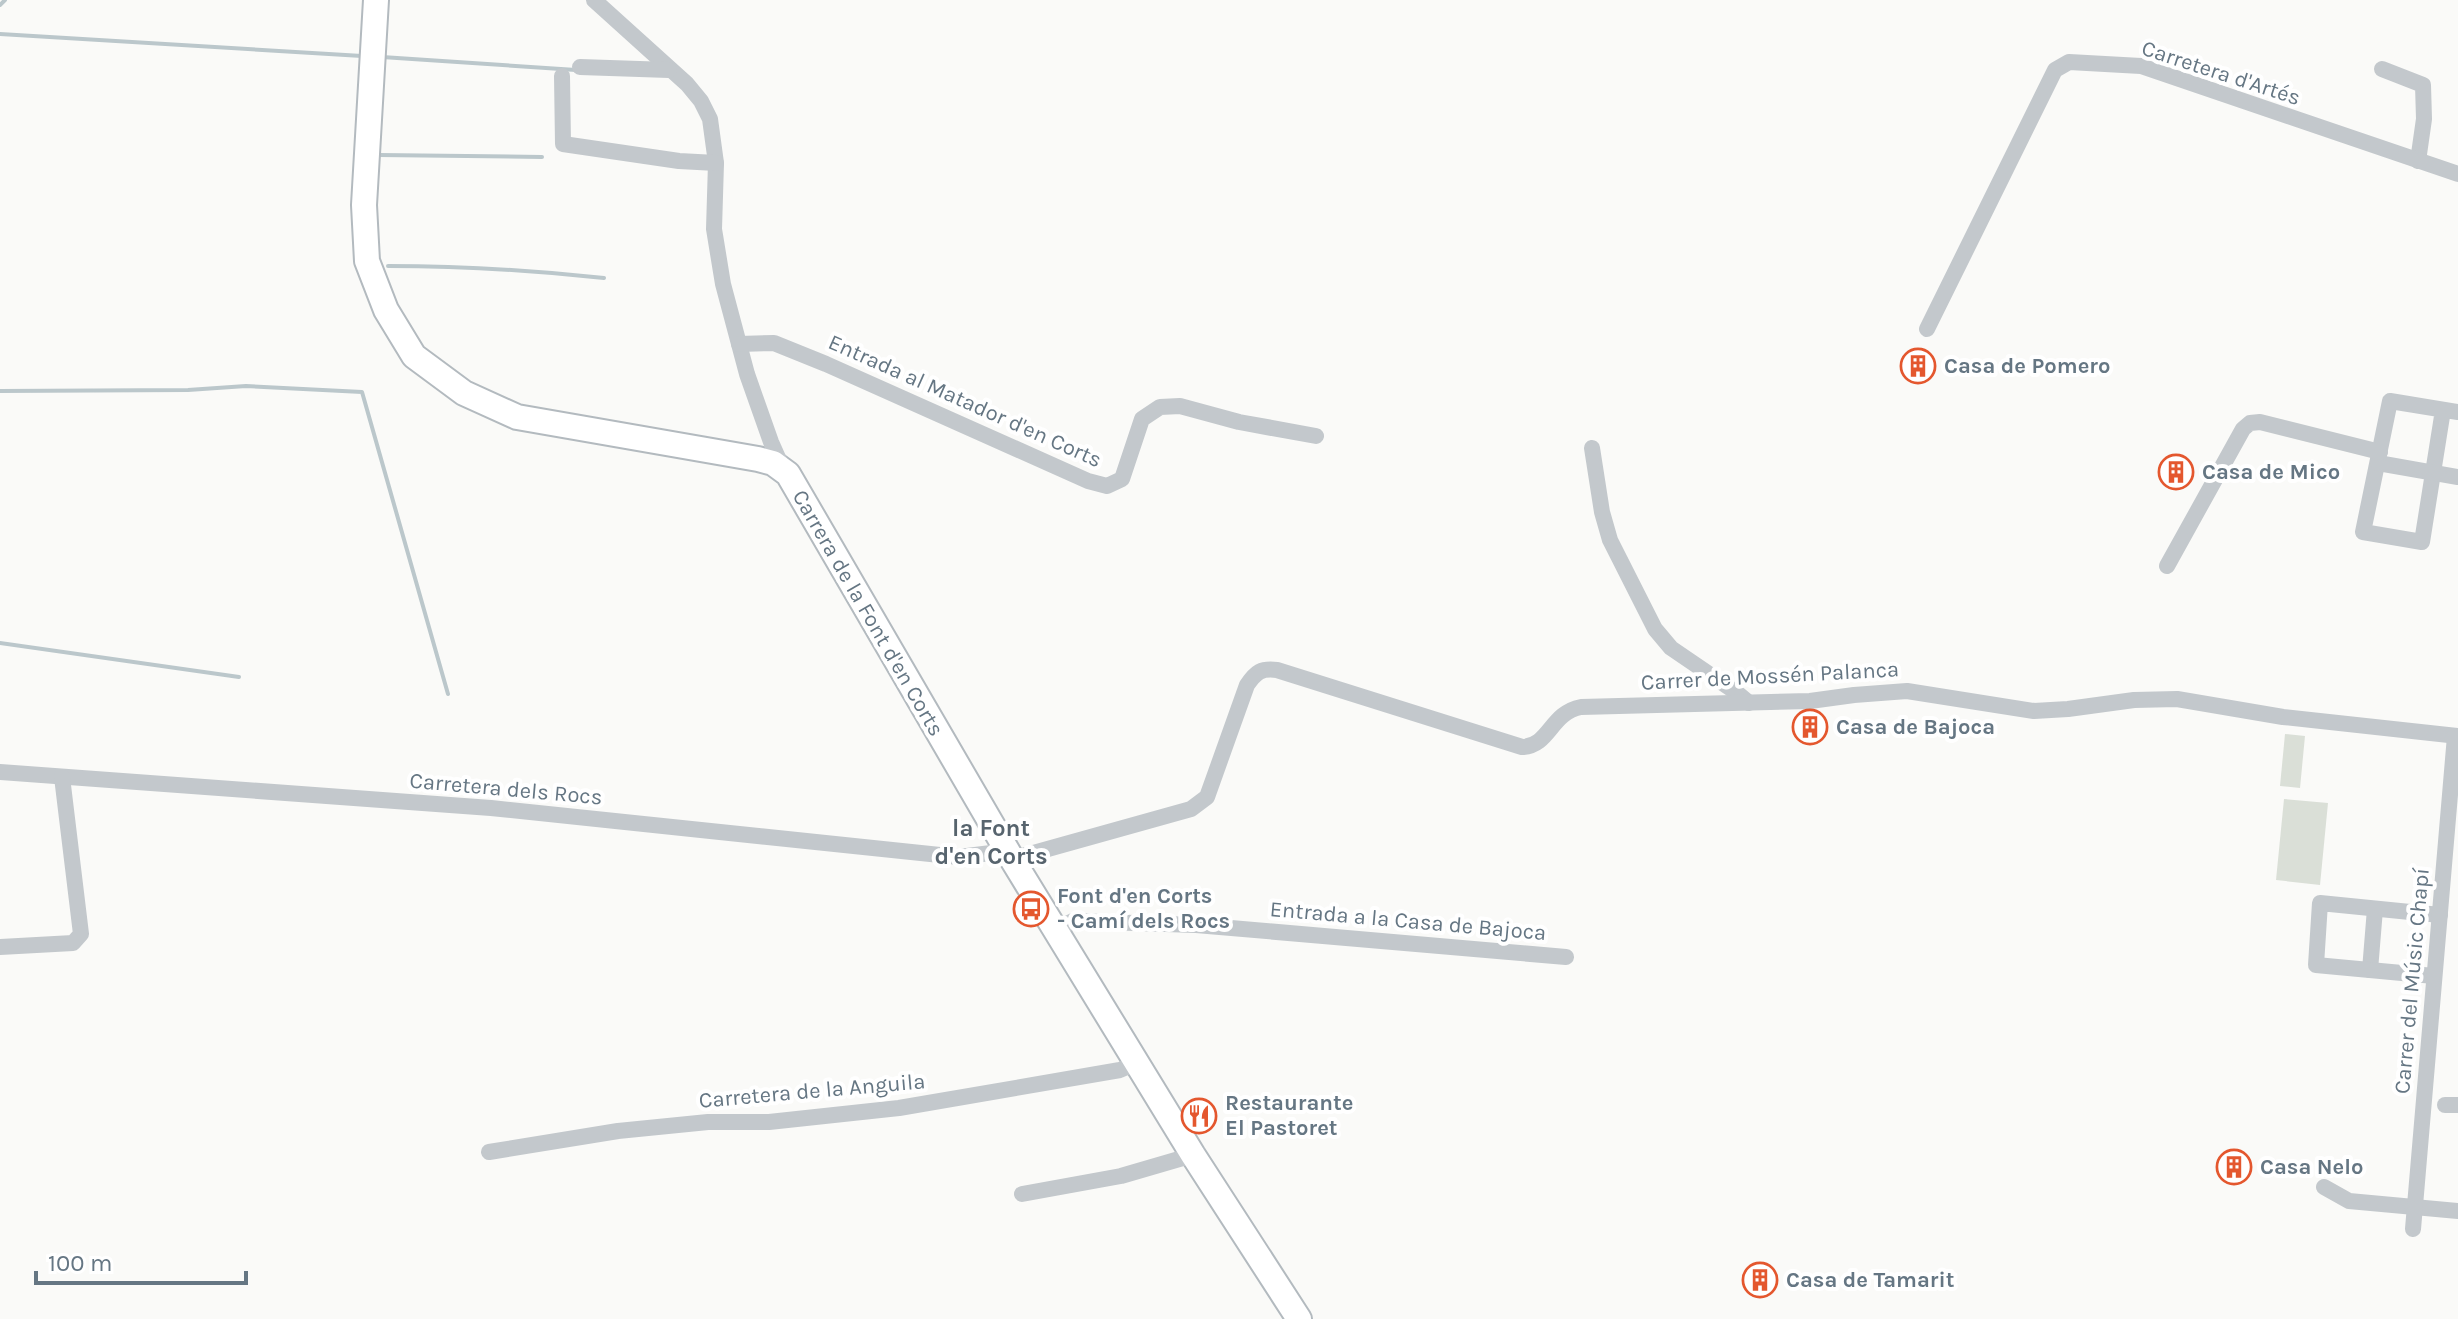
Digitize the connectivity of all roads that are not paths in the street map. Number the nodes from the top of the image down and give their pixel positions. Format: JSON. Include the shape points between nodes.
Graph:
{"nodes":[{"id":1,"x":376,"y":0,"type":"edge"},
{"id":2,"x":594,"y":0,"type":"edge"},
{"id":3,"x":580,"y":67,"type":"dead end"},
{"id":4,"x":2382,"y":69,"type":"dead end"},
{"id":5,"x":669,"y":70,"type":"junction"},
{"id":6,"x":562,"y":76,"type":"dead end"},
{"id":7,"x":2418,"y":161,"type":"junction"},
{"id":8,"x":716,"y":163,"type":"junction"},
{"id":9,"x":2458,"y":174,"type":"edge"},
{"id":10,"x":1927,"y":329,"type":"dead end"},
{"id":11,"x":739,"y":344,"type":"junction"},
{"id":12,"x":2450,"y":411,"type":"edge"},
{"id":13,"x":1316,"y":436,"type":"dead end"},
{"id":14,"x":1592,"y":448,"type":"dead end"},
{"id":15,"x":2379,"y":458,"type":"junction"},
{"id":16,"x":783,"y":469,"type":"junction"},
{"id":17,"x":2433,"y":473,"type":"junction"},
{"id":18,"x":2458,"y":477,"type":"edge"},
{"id":19,"x":2167,"y":566,"type":"dead end"},
{"id":20,"x":1749,"y":703,"type":"junction"},
{"id":21,"x":2457,"y":736,"type":"edge"},
{"id":22,"x":0,"y":772,"type":"edge"},
{"id":23,"x":62,"y":777,"type":"junction"},
{"id":24,"x":1009,"y":855,"type":"junction"},
{"id":25,"x":2375,"y":909,"type":"junction"},
{"id":26,"x":2440,"y":915,"type":"junction"},
{"id":27,"x":1055,"y":930,"type":"junction"},
{"id":28,"x":0,"y":947,"type":"edge"},
{"id":29,"x":1566,"y":957,"type":"dead end"},
{"id":30,"x":2370,"y":970,"type":"junction"},
{"id":31,"x":2434,"y":976,"type":"junction"},
{"id":32,"x":1136,"y":1063,"type":"junction"},
{"id":33,"x":489,"y":1152,"type":"dead end"},
{"id":34,"x":1193,"y":1155,"type":"junction"},
{"id":35,"x":2324,"y":1187,"type":"dead end"},
{"id":36,"x":1022,"y":1194,"type":"dead end"},
{"id":37,"x":2415,"y":1207,"type":"junction"},
{"id":38,"x":2458,"y":1211,"type":"edge"},
{"id":39,"x":2413,"y":1229,"type":"dead end"},
{"id":40,"x":1299,"y":1319,"type":"edge"}],
"edges":[{"from":1,"to":16,"type":"street","name":"Carrera de la Font d'en Corts","via":[[364,205],[367,261],[386,310],[414,356],[464,393],[517,417],[758,459]]},
{"from":2,"to":5,"type":"street"},
{"from":3,"to":5,"type":"street"},
{"from":4,"to":7,"type":"street","via":[[2423,85]]},
{"from":5,"to":8,"type":"street","via":[[706,110]]},
{"from":6,"to":8,"type":"street","via":[[563,144]]},
{"from":7,"to":9,"type":"street","name":"Carretera d'Artés"},
{"from":7,"to":10,"type":"street","name":"Carretera d'Artés","via":[[2141,66],[2069,62],[2055,70]]},
{"from":8,"to":11,"type":"street","via":[[714,229]]},
{"from":11,"to":13,"type":"street","name":"Entrada al Matador d'en Corts","via":[[787,348],[1107,486],[1122,479],[1142,419],[1160,407],[1180,406]]},
{"from":11,"to":16,"type":"street"},
{"from":12,"to":15,"type":"street","via":[[2390,401]]},
{"from":12,"to":17,"type":"street"},
{"from":14,"to":20,"type":"street","via":[[1610,540],[1655,629],[1671,648]]},
{"from":15,"to":17,"type":"street"},
{"from":15,"to":17,"type":"street","via":[[2363,532],[2422,542]]},
{"from":15,"to":19,"type":"street","via":[[2250,423]]},
{"from":16,"to":24,"type":"street","name":"Carrera de la Font d'en Corts"},
{"from":17,"to":18,"type":"street"},
{"from":20,"to":21,"type":"street","name":"Carrer de Mossén Palanca","via":[[1907,691],[2034,711],[2177,699]]},
{"from":20,"to":24,"type":"street","name":"Carrer de Mossén Palanca","via":[[1573,708],[1538,743],[1522,747],[1264,668],[1247,685],[1207,797],[1191,809]]},
{"from":21,"to":26,"type":"street","name":"Carrer del Músic Chapí"},
{"from":22,"to":23,"type":"street","name":"Carretera dels Rocs"},
{"from":23,"to":24,"type":"street","name":"Carretera dels Rocs","via":[[491,808],[959,857]]},
{"from":23,"to":28,"type":"street","via":[[81,934],[73,943]]},
{"from":24,"to":27,"type":"street","name":"Carrera de la Font d'en Corts"},
{"from":25,"to":26,"type":"street"},
{"from":25,"to":30,"type":"street"},
{"from":25,"to":30,"type":"street","via":[[2320,903],[2316,965]]},
{"from":26,"to":31,"type":"street","name":"Carrer del Músic Chapí"},
{"from":27,"to":29,"type":"street","name":"Entrada a la Casa de Bajoca","via":[[1073,921],[1196,925]]},
{"from":27,"to":32,"type":"street","name":"Carrera de la Font d'en Corts"},
{"from":30,"to":31,"type":"street"},
{"from":31,"to":37,"type":"street","name":"Carrer del Músic Chapí"},
{"from":32,"to":33,"type":"street","name":"Carretera de la Anguila","via":[[899,1108],[618,1131]]},
{"from":32,"to":34,"type":"street","name":"Carrera de la Font d'en Corts"},
{"from":34,"to":36,"type":"street","via":[[1121,1176]]},
{"from":34,"to":40,"type":"street","name":"Carrera de la Font d'en Corts"},
{"from":35,"to":37,"type":"street","via":[[2349,1201]]},
{"from":37,"to":38,"type":"street"},
{"from":37,"to":39,"type":"street","name":"Carrer del Músic Chapí"}]}
